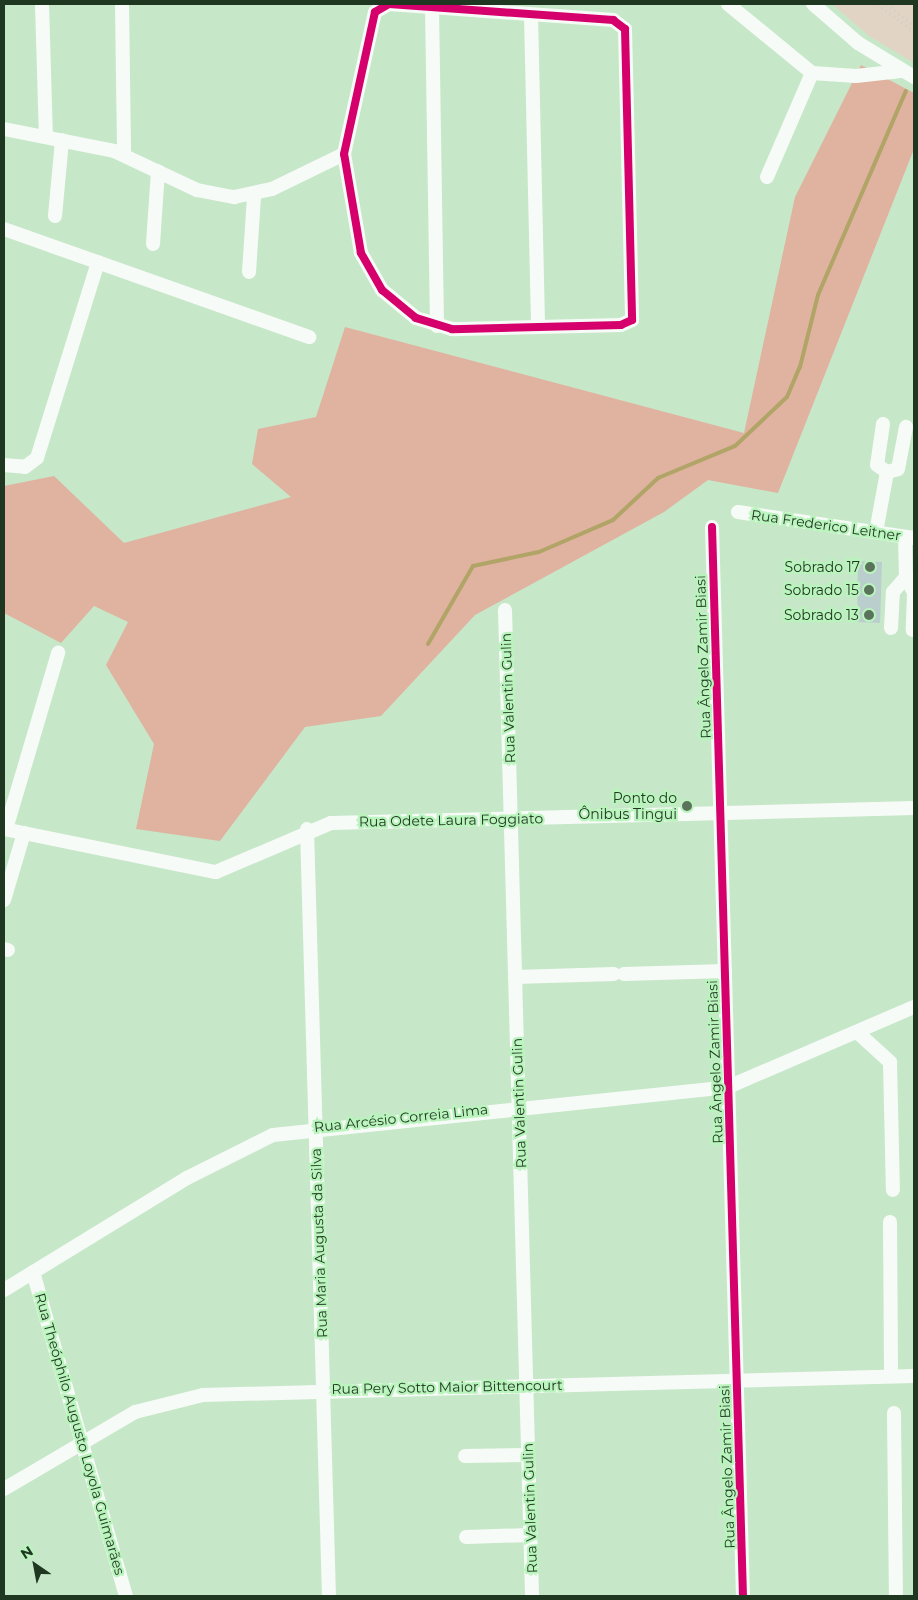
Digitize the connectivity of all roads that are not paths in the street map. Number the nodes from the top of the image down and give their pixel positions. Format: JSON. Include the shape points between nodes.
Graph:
{"nodes":[{"id":1,"x":42,"y":4,"type":"edge"},
{"id":2,"x":122,"y":4,"type":"edge"},
{"id":3,"x":728,"y":4,"type":"edge"},
{"id":4,"x":813,"y":4,"type":"edge"},
{"id":5,"x":432,"y":7,"type":"junction"},
{"id":6,"x":531,"y":14,"type":"junction"},
{"id":7,"x":901,"y":71,"type":"junction"},
{"id":8,"x":812,"y":73,"type":"junction"},
{"id":9,"x":914,"y":77,"type":"edge"},
{"id":10,"x":4,"y":129,"type":"edge"},
{"id":11,"x":46,"y":137,"type":"junction"},
{"id":12,"x":62,"y":140,"type":"junction"},
{"id":13,"x":344,"y":154,"type":"junction"},
{"id":14,"x":124,"y":155,"type":"junction"},
{"id":15,"x":158,"y":172,"type":"junction"},
{"id":16,"x":767,"y":177,"type":"dead end"},
{"id":17,"x":254,"y":196,"type":"junction"},
{"id":18,"x":55,"y":216,"type":"dead end"},
{"id":19,"x":4,"y":229,"type":"edge"},
{"id":20,"x":153,"y":244,"type":"dead end"},
{"id":21,"x":98,"y":262,"type":"junction"},
{"id":22,"x":249,"y":272,"type":"dead end"},
{"id":23,"x":437,"y":326,"type":"junction"},
{"id":24,"x":538,"y":327,"type":"junction"},
{"id":25,"x":309,"y":336,"type":"dead end"},
{"id":26,"x":883,"y":424,"type":"dead end"},
{"id":27,"x":906,"y":427,"type":"dead end"},
{"id":28,"x":4,"y":465,"type":"edge"},
{"id":29,"x":887,"y":472,"type":"junction"},
{"id":30,"x":738,"y":512,"type":"dead end"},
{"id":31,"x":712,"y":527,"type":"dead end"},
{"id":32,"x":876,"y":532,"type":"junction"},
{"id":33,"x":910,"y":537,"type":"edge"},
{"id":34,"x":906,"y":576,"type":"junction"},
{"id":35,"x":505,"y":610,"type":"dead end"},
{"id":36,"x":891,"y":628,"type":"dead end"},
{"id":37,"x":913,"y":630,"type":"dead end"},
{"id":38,"x":58,"y":653,"type":"dead end"},
{"id":39,"x":914,"y":808,"type":"edge"},
{"id":40,"x":720,"y":813,"type":"junction"},
{"id":41,"x":511,"y":818,"type":"junction"},
{"id":42,"x":5,"y":829,"type":"edge"},
{"id":43,"x":307,"y":829,"type":"junction"},
{"id":44,"x":24,"y":833,"type":"junction"},
{"id":45,"x":4,"y":900,"type":"edge"},
{"id":46,"x":725,"y":971,"type":"junction"},
{"id":47,"x":515,"y":977,"type":"junction"},
{"id":48,"x":914,"y":1007,"type":"edge"},
{"id":49,"x":857,"y":1032,"type":"junction"},
{"id":50,"x":728,"y":1087,"type":"junction"},
{"id":51,"x":519,"y":1106,"type":"junction"},
{"id":52,"x":316,"y":1127,"type":"junction"},
{"id":53,"x":893,"y":1190,"type":"dead end"},
{"id":54,"x":890,"y":1222,"type":"dead end"},
{"id":55,"x":33,"y":1272,"type":"junction"},
{"id":56,"x":4,"y":1290,"type":"edge"},
{"id":57,"x":891,"y":1376,"type":"junction"},
{"id":58,"x":914,"y":1376,"type":"edge"},
{"id":59,"x":736,"y":1380,"type":"junction"},
{"id":60,"x":526,"y":1385,"type":"junction"},
{"id":61,"x":323,"y":1390,"type":"junction"},
{"id":62,"x":894,"y":1413,"type":"dead end"},
{"id":63,"x":81,"y":1441,"type":"junction"},
{"id":64,"x":465,"y":1456,"type":"dead end"},
{"id":65,"x":528,"y":1456,"type":"junction"},
{"id":66,"x":4,"y":1489,"type":"edge"},
{"id":67,"x":530,"y":1535,"type":"junction"},
{"id":68,"x":466,"y":1537,"type":"dead end"},
{"id":69,"x":126,"y":1596,"type":"edge"},
{"id":70,"x":329,"y":1596,"type":"edge"},
{"id":71,"x":532,"y":1596,"type":"edge"},
{"id":72,"x":743,"y":1596,"type":"edge"},
{"id":73,"x":896,"y":1596,"type":"edge"}],
"edges":[{"from":1,"to":11,"type":"street"},
{"from":2,"to":14,"type":"street"},
{"from":3,"to":8,"type":"street"},
{"from":4,"to":7,"type":"street","via":[[858,43]]},
{"from":5,"to":6,"type":"street"},
{"from":5,"to":13,"type":"street","via":[[389,4],[375,12]]},
{"from":5,"to":23,"type":"street"},
{"from":6,"to":24,"type":"street"},
{"from":6,"to":24,"type":"street","via":[[613,20],[628,35],[636,314],[621,325]]},
{"from":7,"to":8,"type":"street","via":[[856,76]]},
{"from":7,"to":9,"type":"street"},
{"from":8,"to":16,"type":"street"},
{"from":10,"to":11,"type":"street"},
{"from":11,"to":12,"type":"street"},
{"from":12,"to":14,"type":"street"},
{"from":12,"to":18,"type":"street"},
{"from":13,"to":17,"type":"street"},
{"from":13,"to":23,"type":"street","via":[[354,190],[357,236],[370,272],[399,307]]},
{"from":14,"to":15,"type":"street"},
{"from":15,"to":17,"type":"street","via":[[214,196]]},
{"from":15,"to":20,"type":"street"},
{"from":17,"to":22,"type":"street"},
{"from":19,"to":21,"type":"street"},
{"from":21,"to":25,"type":"street"},
{"from":21,"to":28,"type":"street","via":[[36,458],[25,467]]},
{"from":23,"to":24,"type":"street"},
{"from":26,"to":29,"type":"street","via":[[877,466]]},
{"from":27,"to":29,"type":"street","via":[[898,468]]},
{"from":29,"to":32,"type":"street"},
{"from":30,"to":32,"type":"street","name":"Rua Frederico Leitner"},
{"from":31,"to":40,"type":"street","name":"Rua Ângelo Zamir Biasi"},
{"from":32,"to":33,"type":"street","name":"Rua Frederico Leitner"},
{"from":33,"to":34,"type":"street"},
{"from":34,"to":36,"type":"street","via":[[893,592]]},
{"from":34,"to":37,"type":"street","via":[[914,592]]},
{"from":35,"to":41,"type":"street","name":"Rua Valentin Gulin"},
{"from":38,"to":42,"type":"street"},
{"from":39,"to":40,"type":"street","name":"Rua Odete Laura Foggiato"},
{"from":40,"to":41,"type":"street","name":"Rua Odete Laura Foggiato"},
{"from":40,"to":46,"type":"street","name":"Rua Ângelo Zamir Biasi"},
{"from":41,"to":43,"type":"street","name":"Rua Odete Laura Foggiato","via":[[331,823]]},
{"from":41,"to":47,"type":"street","name":"Rua Valentin Gulin"},
{"from":42,"to":44,"type":"street","name":"Rua Odete Laura Foggiato"},
{"from":43,"to":44,"type":"street","name":"Rua Odete Laura Foggiato","via":[[256,858],[216,872]]},
{"from":43,"to":52,"type":"street","name":"Rua Maria Augusta da Silva"},
{"from":44,"to":45,"type":"street"},
{"from":46,"to":47,"type":"street"},
{"from":46,"to":50,"type":"street","name":"Rua Ângelo Zamir Biasi"},
{"from":47,"to":51,"type":"street","name":"Rua Valentin Gulin"},
{"from":48,"to":49,"type":"street","name":"Rua Arcésio Correia Lima"},
{"from":49,"to":50,"type":"street","name":"Rua Arcésio Correia Lima"},
{"from":49,"to":53,"type":"street","via":[[890,1062]]},
{"from":50,"to":51,"type":"street","name":"Rua Arcésio Correia Lima"},
{"from":50,"to":59,"type":"street","name":"Rua Ângelo Zamir Biasi"},
{"from":51,"to":52,"type":"street","name":"Rua Arcésio Correia Lima"},
{"from":51,"to":60,"type":"street","name":"Rua Valentin Gulin"},
{"from":52,"to":55,"type":"street","name":"Rua Arcésio Correia Lima","via":[[273,1135],[216,1161]]},
{"from":52,"to":61,"type":"street","name":"Rua Maria Augusta da Silva"},
{"from":54,"to":57,"type":"street"},
{"from":55,"to":56,"type":"street","name":"Rua Arcésio Correia Lima"},
{"from":55,"to":63,"type":"street","name":"Rua Theóphilo Augusto Loyola Guimarães"},
{"from":57,"to":58,"type":"street","name":"Rua Pery Sotto Maior Bittencourt"},
{"from":57,"to":59,"type":"street","name":"Rua Pery Sotto Maior Bittencourt"},
{"from":59,"to":60,"type":"street","name":"Rua Pery Sotto Maior Bittencourt"},
{"from":59,"to":72,"type":"street","name":"Rua Ângelo Zamir Biasi"},
{"from":60,"to":61,"type":"street","name":"Rua Pery Sotto Maior Bittencourt"},
{"from":60,"to":65,"type":"street","name":"Rua Valentin Gulin"},
{"from":61,"to":63,"type":"street","name":"Rua Pery Sotto Maior Bittencourt","via":[[174,1400],[135,1412]]},
{"from":61,"to":70,"type":"street","name":"Rua Maria Augusta da Silva"},
{"from":62,"to":73,"type":"street"},
{"from":63,"to":66,"type":"street","name":"Rua Pery Sotto Maior Bittencourt"},
{"from":63,"to":69,"type":"street","name":"Rua Theóphilo Augusto Loyola Guimarães"},
{"from":64,"to":65,"type":"street"},
{"from":65,"to":67,"type":"street","name":"Rua Valentin Gulin"},
{"from":67,"to":68,"type":"street"},
{"from":67,"to":71,"type":"street","name":"Rua Valentin Gulin"}]}
